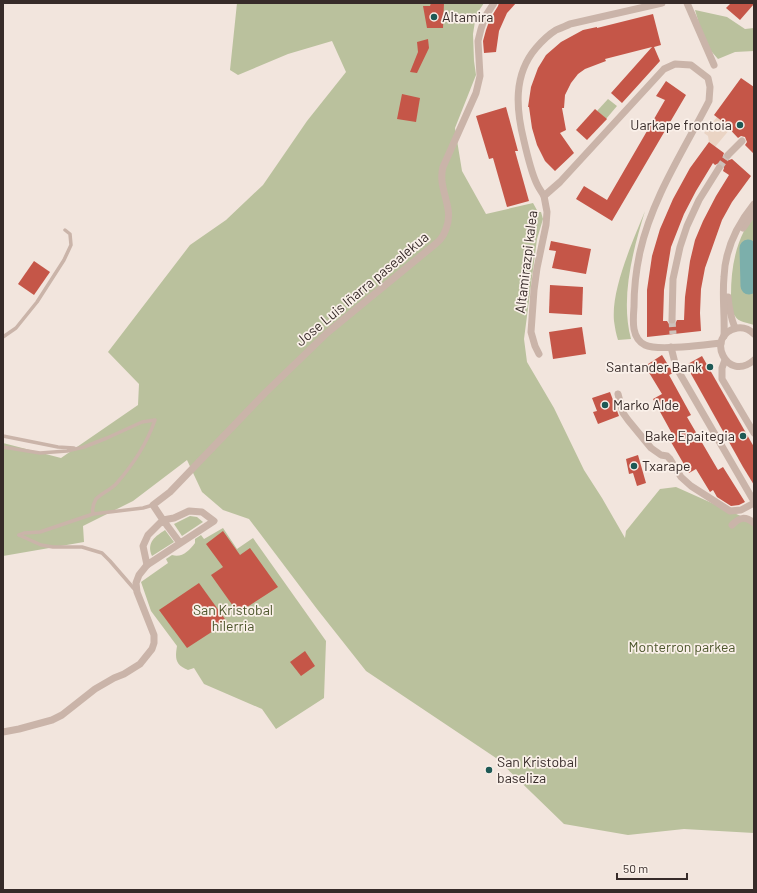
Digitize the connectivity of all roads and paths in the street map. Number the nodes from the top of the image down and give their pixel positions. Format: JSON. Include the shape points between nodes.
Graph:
{"nodes":[{"id":1,"x":494,"y":3,"type":"edge"},
{"id":2,"x":662,"y":3,"type":"edge"},
{"id":3,"x":687,"y":3,"type":"edge"},
{"id":4,"x":714,"y":66,"type":"dead end"},
{"id":5,"x":742,"y":141,"type":"dead end"},
{"id":6,"x":728,"y":155,"type":"tunnel mouth"},
{"id":7,"x":719,"y":168,"type":"tunnel mouth"},
{"id":8,"x":544,"y":196,"type":"junction"},
{"id":9,"x":754,"y":204,"type":"edge"},
{"id":10,"x":753,"y":214,"type":"edge"},
{"id":11,"x":64,"y":230,"type":"dead end"},
{"id":12,"x":672,"y":320,"type":"tunnel mouth"},
{"id":13,"x":735,"y":328,"type":"junction"},
{"id":14,"x":754,"y":334,"type":"edge"},
{"id":15,"x":724,"y":336,"type":"junction"},
{"id":16,"x":3,"y":337,"type":"edge"},
{"id":17,"x":721,"y":344,"type":"junction"},
{"id":18,"x":672,"y":347,"type":"junction"},
{"id":19,"x":539,"y":354,"type":"dead end"},
{"id":20,"x":725,"y":360,"type":"junction"},
{"id":21,"x":754,"y":362,"type":"edge"},
{"id":22,"x":618,"y":394,"type":"dead end"},
{"id":23,"x":754,"y":432,"type":"edge"},
{"id":24,"x":3,"y":436,"type":"edge"},
{"id":25,"x":3,"y":448,"type":"edge"},
{"id":26,"x":78,"y":449,"type":"junction"},
{"id":27,"x":754,"y":500,"type":"edge"},
{"id":28,"x":754,"y":503,"type":"edge"},
{"id":29,"x":153,"y":505,"type":"junction"},
{"id":30,"x":93,"y":514,"type":"junction"},
{"id":31,"x":163,"y":520,"type":"junction"},
{"id":32,"x":754,"y":523,"type":"edge"},
{"id":33,"x":732,"y":525,"type":"dead end"},
{"id":34,"x":180,"y":543,"type":"junction"},
{"id":35,"x":147,"y":565,"type":"junction"},
{"id":36,"x":137,"y":592,"type":"junction"},
{"id":37,"x":3,"y":732,"type":"edge"}],
"edges":[{"from":1,"to":29,"type":"street","name":"Jose Luis Iñarra pasealekua","via":[[485,17],[478,41],[480,76],[476,92],[441,175],[449,212],[443,237],[327,333],[170,492]]},
{"from":2,"to":8,"type":"street","via":[[570,24],[556,30],[543,39],[524,65],[519,80],[520,125],[536,182]]},
{"from":3,"to":4,"type":"street"},
{"from":5,"to":6,"type":"street"},
{"from":7,"to":12,"type":"street","via":[[699,200],[680,247],[673,279]]},
{"from":8,"to":18,"type":"street","via":[[560,182],[664,69],[675,64],[691,65],[708,78],[709,101],[662,190],[646,229],[635,284],[633,327],[636,335],[646,346]]},
{"from":8,"to":19,"type":"street","name":"Altamirazpi kalea","via":[[546,225],[537,268],[531,332]]},
{"from":9,"to":15,"type":"street","via":[[737,228],[725,260]]},
{"from":10,"to":13,"type":"street","via":[[736,240],[730,259],[729,305]]},
{"from":11,"to":16,"type":"lane","via":[[70,234],[71,245],[64,260],[26,317]]},
{"from":13,"to":14,"type":"street","via":[[748,329]]},
{"from":13,"to":15,"type":"street"},
{"from":15,"to":17,"type":"street"},
{"from":17,"to":18,"type":"street"},
{"from":17,"to":20,"type":"street"},
{"from":18,"to":27,"type":"street","via":[[676,367]]},
{"from":20,"to":21,"type":"street","via":[[742,367]]},
{"from":20,"to":23,"type":"street","via":[[722,379]]},
{"from":22,"to":28,"type":"street","via":[[623,413],[628,420],[651,448],[670,459],[681,477],[691,486],[730,511],[741,510]]},
{"from":24,"to":26,"type":"lane"},
{"from":25,"to":26,"type":"lane","via":[[40,453]]},
{"from":26,"to":30,"type":"lane","via":[[142,422],[155,420],[145,443],[127,470],[117,483],[96,499]]},
{"from":29,"to":30,"type":"lane","via":[[134,510]]},
{"from":29,"to":31,"type":"street"},
{"from":30,"to":36,"type":"lane","via":[[40,532],[19,535],[41,545],[82,547],[102,553]]},
{"from":31,"to":34,"type":"street"},
{"from":31,"to":34,"type":"street","via":[[189,511],[202,512],[214,522]]},
{"from":31,"to":35,"type":"street","via":[[148,535],[143,546]]},
{"from":32,"to":33,"type":"street","via":[[748,518],[739,519]]},
{"from":34,"to":35,"type":"street"},
{"from":35,"to":36,"type":"street","via":[[136,583]]},
{"from":36,"to":37,"type":"street","via":[[154,634],[152,649],[140,664],[95,689],[62,716]]}]}
